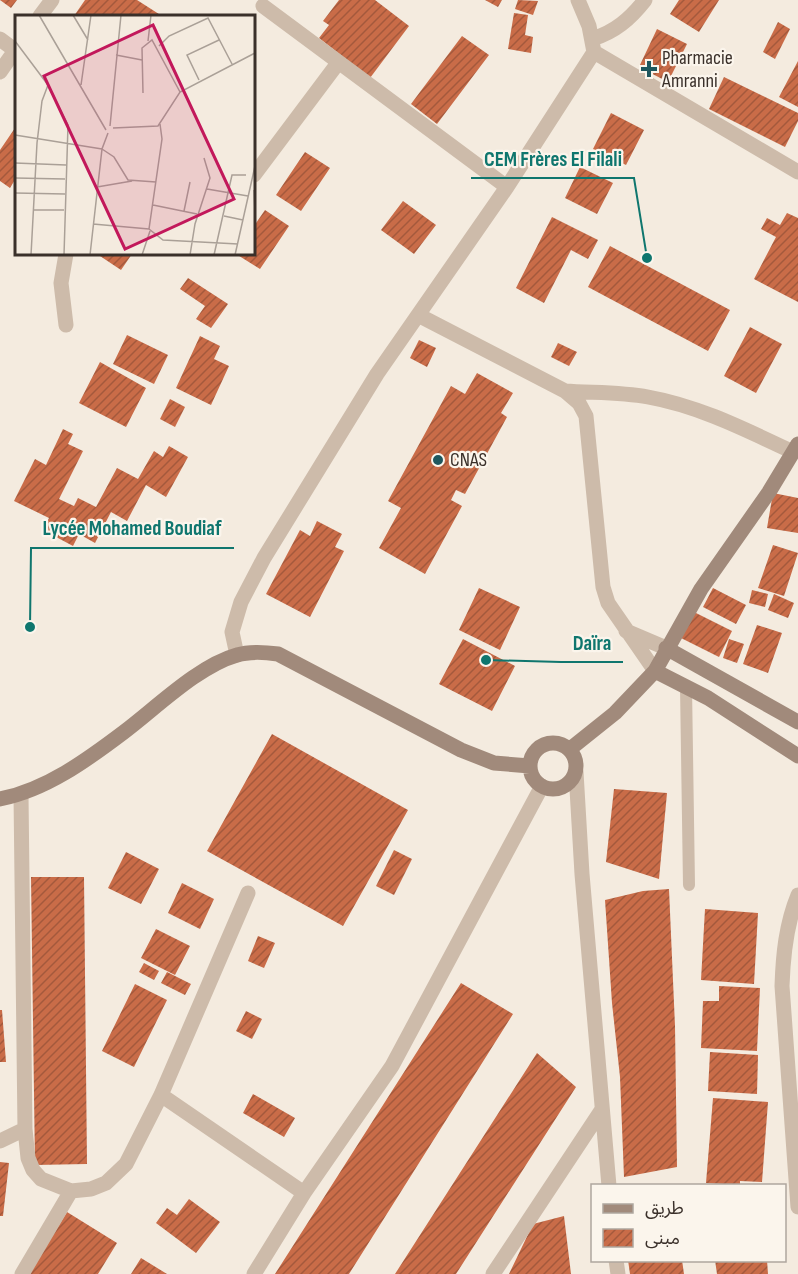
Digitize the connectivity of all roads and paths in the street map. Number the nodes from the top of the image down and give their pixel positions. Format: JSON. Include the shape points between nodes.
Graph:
{"nodes":[{"id":1,"x":51,"y":0,"type":"edge"},
{"id":2,"x":578,"y":0,"type":"edge"},
{"id":3,"x":645,"y":0,"type":"edge"},
{"id":4,"x":261,"y":8,"type":"edge"},
{"id":5,"x":41,"y":15,"type":"edge"},
{"id":6,"x":0,"y":39,"type":"edge"},
{"id":7,"x":593,"y":45,"type":"junction"},
{"id":8,"x":15,"y":49,"type":"edge"},
{"id":9,"x":15,"y":51,"type":"edge"},
{"id":10,"x":338,"y":63,"type":"junction"},
{"id":11,"x":0,"y":72,"type":"edge"},
{"id":12,"x":798,"y":172,"type":"edge"},
{"id":13,"x":255,"y":174,"type":"edge"},
{"id":14,"x":507,"y":188,"type":"junction"},
{"id":15,"x":66,"y":255,"type":"edge"},
{"id":16,"x":420,"y":315,"type":"junction"},
{"id":17,"x":66,"y":325,"type":"dead end"},
{"id":18,"x":565,"y":392,"type":"junction"},
{"id":19,"x":795,"y":448,"type":"edge"},
{"id":20,"x":626,"y":631,"type":"junction"},
{"id":21,"x":666,"y":648,"type":"junction"},
{"id":22,"x":237,"y":654,"type":"junction"},
{"id":23,"x":655,"y":670,"type":"junction"},
{"id":24,"x":686,"y":686,"type":"junction"},
{"id":25,"x":798,"y":722,"type":"edge"},
{"id":26,"x":570,"y":749,"type":"junction"},
{"id":27,"x":798,"y":756,"type":"edge"},
{"id":28,"x":530,"y":766,"type":"junction"},
{"id":29,"x":576,"y":772,"type":"junction"},
{"id":30,"x":542,"y":786,"type":"junction"},
{"id":31,"x":21,"y":795,"type":"junction"},
{"id":32,"x":0,"y":799,"type":"edge"},
{"id":33,"x":689,"y":885,"type":"dead end"},
{"id":34,"x":248,"y":893,"type":"dead end"},
{"id":35,"x":798,"y":895,"type":"edge"},
{"id":36,"x":161,"y":1095,"type":"junction"},
{"id":37,"x":601,"y":1111,"type":"junction"},
{"id":38,"x":24,"y":1129,"type":"junction"},
{"id":39,"x":0,"y":1141,"type":"edge"},
{"id":40,"x":609,"y":1184,"type":"edge"},
{"id":41,"x":71,"y":1191,"type":"junction"},
{"id":42,"x":304,"y":1193,"type":"junction"},
{"id":43,"x":798,"y":1204,"type":"edge"},
{"id":44,"x":22,"y":1274,"type":"edge"},
{"id":45,"x":254,"y":1274,"type":"edge"},
{"id":46,"x":493,"y":1274,"type":"edge"}],
"edges":[{"from":1,"to":5,"type":"street"},
{"from":2,"to":7,"type":"street"},
{"from":3,"to":7,"type":"street","via":[[624,23]]},
{"from":4,"to":10,"type":"street"},
{"from":6,"to":8,"type":"street"},
{"from":7,"to":12,"type":"street"},
{"from":7,"to":14,"type":"street"},
{"from":9,"to":11,"type":"street"},
{"from":10,"to":13,"type":"street"},
{"from":10,"to":14,"type":"street"},
{"from":14,"to":16,"type":"street"},
{"from":15,"to":17,"type":"street","via":[[61,283]]},
{"from":16,"to":18,"type":"street"},
{"from":16,"to":22,"type":"street","via":[[377,374],[240,602],[232,632]]},
{"from":18,"to":19,"type":"street","via":[[647,397],[686,406]]},
{"from":18,"to":20,"type":"street","via":[[579,403],[586,416],[603,587]]},
{"from":19,"to":21,"type":"main road"},
{"from":20,"to":21,"type":"street"},
{"from":20,"to":23,"type":"street"},
{"from":21,"to":23,"type":"main road"},
{"from":21,"to":25,"type":"main road"},
{"from":22,"to":28,"type":"main road","via":[[278,654],[461,750],[494,762]]},
{"from":22,"to":31,"type":"main road","via":[[209,668],[64,773]]},
{"from":23,"to":24,"type":"main road"},
{"from":23,"to":26,"type":"main road","via":[[615,713]]},
{"from":24,"to":27,"type":"main road"},
{"from":24,"to":33,"type":"lane"},
{"from":26,"to":28,"type":"main road","via":[[558,742],[541,745]]},
{"from":26,"to":29,"type":"main road","via":[[576,759]]},
{"from":28,"to":30,"type":"main road","via":[[535,781]]},
{"from":29,"to":30,"type":"main road","via":[[573,780],[560,789]]},
{"from":29,"to":37,"type":"street"},
{"from":30,"to":42,"type":"street","via":[[392,1066]]},
{"from":31,"to":32,"type":"main road"},
{"from":31,"to":38,"type":"street"},
{"from":34,"to":36,"type":"street"},
{"from":35,"to":43,"type":"street","via":[[783,956],[782,986]]},
{"from":36,"to":41,"type":"street","via":[[126,1164],[106,1183],[91,1190]]},
{"from":36,"to":42,"type":"street"},
{"from":37,"to":40,"type":"street"},
{"from":37,"to":46,"type":"street"},
{"from":38,"to":39,"type":"street"},
{"from":38,"to":41,"type":"street","via":[[33,1170],[41,1179]]},
{"from":41,"to":44,"type":"street"},
{"from":42,"to":45,"type":"street"}]}
